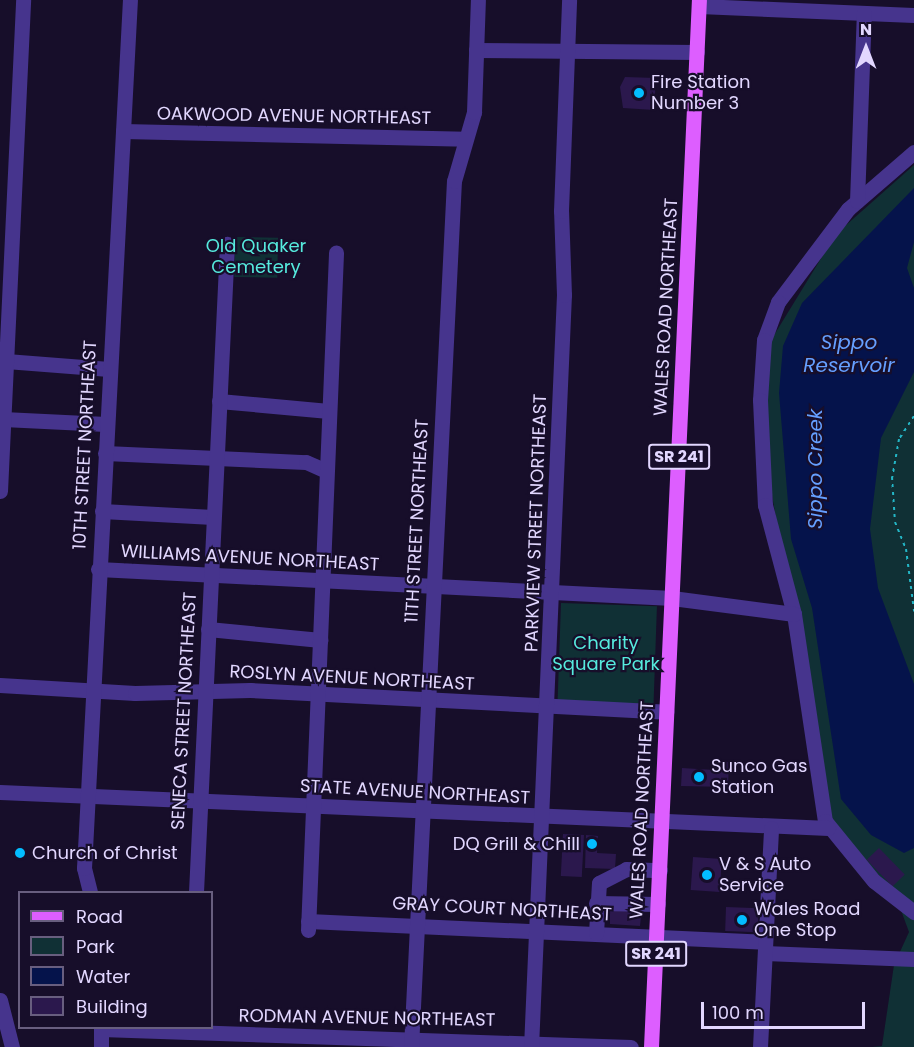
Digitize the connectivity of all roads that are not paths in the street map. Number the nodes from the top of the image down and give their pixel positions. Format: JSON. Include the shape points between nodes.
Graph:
{"nodes":[{"id":1,"x":23,"y":0,"type":"edge"},
{"id":2,"x":130,"y":0,"type":"edge"},
{"id":3,"x":478,"y":0,"type":"edge"},
{"id":4,"x":569,"y":0,"type":"edge"},
{"id":5,"x":699,"y":3,"type":"edge"},
{"id":6,"x":854,"y":8,"type":"edge"},
{"id":7,"x":914,"y":15,"type":"edge"},
{"id":8,"x":476,"y":50,"type":"junction"},
{"id":9,"x":567,"y":51,"type":"junction"},
{"id":10,"x":697,"y":52,"type":"junction"},
{"id":11,"x":123,"y":131,"type":"junction"},
{"id":12,"x":465,"y":139,"type":"junction"},
{"id":13,"x":914,"y":152,"type":"edge"},
{"id":14,"x":856,"y":201,"type":"junction"},
{"id":15,"x":227,"y":244,"type":"dead end"},
{"id":16,"x":5,"y":252,"type":"edge"},
{"id":17,"x":336,"y":253,"type":"dead end"},
{"id":18,"x":4,"y":310,"type":"edge"},
{"id":19,"x":6,"y":361,"type":"junction"},
{"id":20,"x":109,"y":369,"type":"junction"},
{"id":21,"x":219,"y":401,"type":"junction"},
{"id":22,"x":329,"y":411,"type":"junction"},
{"id":23,"x":3,"y":419,"type":"junction"},
{"id":24,"x":106,"y":424,"type":"junction"},
{"id":25,"x":105,"y":453,"type":"junction"},
{"id":26,"x":216,"y":457,"type":"junction"},
{"id":27,"x":326,"y":471,"type":"junction"},
{"id":28,"x":0,"y":491,"type":"edge"},
{"id":29,"x":102,"y":511,"type":"junction"},
{"id":30,"x":213,"y":517,"type":"junction"},
{"id":31,"x":98,"y":569,"type":"junction"},
{"id":32,"x":210,"y":574,"type":"junction"},
{"id":33,"x":321,"y":580,"type":"junction"},
{"id":34,"x":433,"y":589,"type":"junction"},
{"id":35,"x":553,"y":594,"type":"junction"},
{"id":36,"x":672,"y":598,"type":"junction"},
{"id":37,"x":794,"y":614,"type":"junction"},
{"id":38,"x":208,"y":628,"type":"junction"},
{"id":39,"x":320,"y":640,"type":"junction"},
{"id":40,"x":0,"y":685,"type":"edge"},
{"id":41,"x":93,"y":691,"type":"junction"},
{"id":42,"x":205,"y":692,"type":"junction"},
{"id":43,"x":317,"y":695,"type":"junction"},
{"id":44,"x":428,"y":702,"type":"junction"},
{"id":45,"x":547,"y":707,"type":"junction"},
{"id":46,"x":666,"y":712,"type":"junction"},
{"id":47,"x":0,"y":792,"type":"edge"},
{"id":48,"x":88,"y":797,"type":"junction"},
{"id":49,"x":199,"y":802,"type":"junction"},
{"id":50,"x":311,"y":807,"type":"junction"},
{"id":51,"x":423,"y":813,"type":"junction"},
{"id":52,"x":542,"y":818,"type":"junction"},
{"id":53,"x":661,"y":824,"type":"junction"},
{"id":54,"x":771,"y":828,"type":"junction"},
{"id":55,"x":828,"y":828,"type":"junction"},
{"id":56,"x":660,"y":870,"type":"junction"},
{"id":57,"x":90,"y":891,"type":"edge"},
{"id":58,"x":196,"y":891,"type":"edge"},
{"id":59,"x":596,"y":903,"type":"junction"},
{"id":60,"x":658,"y":904,"type":"junction"},
{"id":61,"x":914,"y":912,"type":"edge"},
{"id":62,"x":417,"y":924,"type":"junction"},
{"id":63,"x":537,"y":931,"type":"junction"},
{"id":64,"x":596,"y":933,"type":"junction"},
{"id":65,"x":656,"y":935,"type":"junction"},
{"id":66,"x":765,"y":948,"type":"junction"},
{"id":67,"x":914,"y":958,"type":"edge"},
{"id":68,"x":0,"y":1000,"type":"edge"},
{"id":69,"x":101,"y":1029,"type":"edge"},
{"id":70,"x":114,"y":1029,"type":"edge"},
{"id":71,"x":207,"y":1036,"type":"edge"},
{"id":72,"x":411,"y":1042,"type":"edge"},
{"id":73,"x":531,"y":1045,"type":"edge"},
{"id":74,"x":12,"y":1047,"type":"edge"},
{"id":75,"x":100,"y":1047,"type":"edge"},
{"id":76,"x":631,"y":1047,"type":"edge"},
{"id":77,"x":651,"y":1047,"type":"edge"},
{"id":78,"x":760,"y":1047,"type":"edge"}],
"edges":[{"from":1,"to":16,"type":"street"},
{"from":2,"to":11,"type":"street","name":"10TH STREET NORTHEAST"},
{"from":3,"to":8,"type":"street","name":"11TH STREET NORTHEAST"},
{"from":4,"to":9,"type":"street","name":"PARKVIEW STREET NORTHEAST"},
{"from":5,"to":6,"type":"street"},
{"from":5,"to":10,"type":"main road","name":"WALES ROAD NORTHEAST","number":"SR 241"},
{"from":6,"to":7,"type":"street"},
{"from":6,"to":14,"type":"street"},
{"from":8,"to":9,"type":"street"},
{"from":8,"to":12,"type":"street","name":"11TH STREET NORTHEAST","via":[[474,112]]},
{"from":9,"to":10,"type":"street"},
{"from":9,"to":35,"type":"street","name":"PARKVIEW STREET NORTHEAST"},
{"from":10,"to":36,"type":"main road","name":"WALES ROAD NORTHEAST","number":"SR 241"},
{"from":11,"to":12,"type":"street","name":"OAKWOOD AVENUE NORTHEAST"},
{"from":11,"to":20,"type":"street","name":"10TH STREET NORTHEAST"},
{"from":12,"to":34,"type":"street","name":"11TH STREET NORTHEAST","via":[[454,181]]},
{"from":13,"to":14,"type":"street"},
{"from":14,"to":37,"type":"street","via":[[778,302],[764,340],[760,408],[765,505]]},
{"from":15,"to":21,"type":"street","name":"SENECA STREET NORTHEAST"},
{"from":16,"to":18,"type":"street"},
{"from":17,"to":22,"type":"street"},
{"from":18,"to":19,"type":"street"},
{"from":19,"to":20,"type":"street"},
{"from":19,"to":23,"type":"street"},
{"from":20,"to":24,"type":"street","name":"10TH STREET NORTHEAST"},
{"from":21,"to":22,"type":"street"},
{"from":21,"to":26,"type":"street","name":"SENECA STREET NORTHEAST"},
{"from":22,"to":27,"type":"street"},
{"from":23,"to":24,"type":"street"},
{"from":23,"to":28,"type":"street"},
{"from":24,"to":25,"type":"street","name":"10TH STREET NORTHEAST"},
{"from":25,"to":26,"type":"street"},
{"from":25,"to":29,"type":"street","name":"10TH STREET NORTHEAST"},
{"from":26,"to":27,"type":"street","via":[[306,462]]},
{"from":26,"to":30,"type":"street","name":"SENECA STREET NORTHEAST"},
{"from":27,"to":33,"type":"street"},
{"from":29,"to":30,"type":"street"},
{"from":29,"to":31,"type":"street","name":"10TH STREET NORTHEAST"},
{"from":30,"to":32,"type":"street","name":"SENECA STREET NORTHEAST"},
{"from":31,"to":32,"type":"street","name":"WILLIAMS AVENUE NORTHEAST"},
{"from":31,"to":41,"type":"street","name":"10TH STREET NORTHEAST"},
{"from":32,"to":33,"type":"street","name":"WILLIAMS AVENUE NORTHEAST"},
{"from":32,"to":38,"type":"street","name":"SENECA STREET NORTHEAST"},
{"from":33,"to":34,"type":"street","name":"WILLIAMS AVENUE NORTHEAST"},
{"from":33,"to":39,"type":"street"},
{"from":34,"to":35,"type":"street","name":"WILLIAMS AVENUE NORTHEAST"},
{"from":34,"to":44,"type":"street","name":"11TH STREET NORTHEAST"},
{"from":35,"to":36,"type":"street","name":"WILLIAMS AVENUE NORTHEAST"},
{"from":35,"to":45,"type":"street","name":"PARKVIEW STREET NORTHEAST"},
{"from":36,"to":37,"type":"street","name":"WILLIAMS AVENUE NORTHEAST"},
{"from":36,"to":46,"type":"main road","name":"WALES ROAD NORTHEAST","number":"SR 241"},
{"from":37,"to":55,"type":"street"},
{"from":38,"to":39,"type":"street"},
{"from":38,"to":42,"type":"street","name":"SENECA STREET NORTHEAST"},
{"from":39,"to":43,"type":"street"},
{"from":40,"to":41,"type":"street","name":"ROSLYN AVENUE NORTHEAST"},
{"from":41,"to":42,"type":"street","name":"ROSLYN AVENUE NORTHEAST"},
{"from":41,"to":48,"type":"street","name":"10TH STREET NORTHEAST"},
{"from":42,"to":43,"type":"street","name":"ROSLYN AVENUE NORTHEAST"},
{"from":42,"to":49,"type":"street","name":"SENECA STREET NORTHEAST"},
{"from":43,"to":44,"type":"street","name":"ROSLYN AVENUE NORTHEAST"},
{"from":43,"to":50,"type":"street"},
{"from":44,"to":45,"type":"street","name":"ROSLYN AVENUE NORTHEAST"},
{"from":44,"to":51,"type":"street","name":"11TH STREET NORTHEAST"},
{"from":45,"to":46,"type":"street","name":"ROSLYN AVENUE NORTHEAST"},
{"from":45,"to":52,"type":"street","name":"PARKVIEW STREET NORTHEAST"},
{"from":46,"to":53,"type":"main road","name":"WALES ROAD NORTHEAST","number":"SR 241"},
{"from":47,"to":48,"type":"street","name":"STATE AVENUE NORTHEAST"},
{"from":48,"to":49,"type":"street","name":"STATE AVENUE NORTHEAST"},
{"from":48,"to":57,"type":"street","name":"10TH STREET NORTHEAST","via":[[84,868]]},
{"from":49,"to":50,"type":"street","name":"STATE AVENUE NORTHEAST"},
{"from":49,"to":58,"type":"street","name":"SENECA STREET NORTHEAST"},
{"from":50,"to":51,"type":"street","name":"STATE AVENUE NORTHEAST"},
{"from":50,"to":62,"type":"street","name":"GRAY COURT NORTHEAST","via":[[308,926]]},
{"from":51,"to":52,"type":"street","name":"STATE AVENUE NORTHEAST"},
{"from":51,"to":62,"type":"street","name":"11TH STREET NORTHEAST"},
{"from":52,"to":53,"type":"street","name":"STATE AVENUE NORTHEAST"},
{"from":52,"to":63,"type":"street","name":"PARKVIEW STREET NORTHEAST"},
{"from":53,"to":54,"type":"street","name":"STATE AVENUE NORTHEAST"},
{"from":53,"to":56,"type":"main road","name":"WALES ROAD NORTHEAST","number":"SR 241"},
{"from":54,"to":55,"type":"street","name":"STATE AVENUE NORTHEAST"},
{"from":54,"to":66,"type":"street"},
{"from":55,"to":61,"type":"street","via":[[874,881]]},
{"from":56,"to":59,"type":"street","via":[[613,874],[599,883]]},
{"from":56,"to":60,"type":"main road","name":"WALES ROAD NORTHEAST","number":"SR 241"},
{"from":59,"to":60,"type":"street"},
{"from":59,"to":64,"type":"street"},
{"from":60,"to":65,"type":"main road","name":"WALES ROAD NORTHEAST","number":"SR 241"},
{"from":62,"to":63,"type":"street","name":"GRAY COURT NORTHEAST"},
{"from":62,"to":72,"type":"street","name":"11TH STREET NORTHEAST"},
{"from":63,"to":64,"type":"street","name":"GRAY COURT NORTHEAST"},
{"from":63,"to":73,"type":"street","name":"PARKVIEW STREET NORTHEAST"},
{"from":64,"to":65,"type":"street","name":"GRAY COURT NORTHEAST"},
{"from":65,"to":66,"type":"street","name":"GRAY COURT NORTHEAST"},
{"from":65,"to":77,"type":"main road","name":"WALES ROAD NORTHEAST","number":"SR 241"},
{"from":66,"to":67,"type":"street","name":"GRAY COURT NORTHEAST"},
{"from":66,"to":78,"type":"street"},
{"from":68,"to":74,"type":"street"},
{"from":69,"to":75,"type":"street"},
{"from":70,"to":71,"type":"street","name":"RODMAN AVENUE NORTHEAST"},
{"from":71,"to":72,"type":"street","name":"RODMAN AVENUE NORTHEAST"},
{"from":72,"to":73,"type":"street","name":"RODMAN AVENUE NORTHEAST"},
{"from":73,"to":76,"type":"street","name":"RODMAN AVENUE NORTHEAST"}]}
